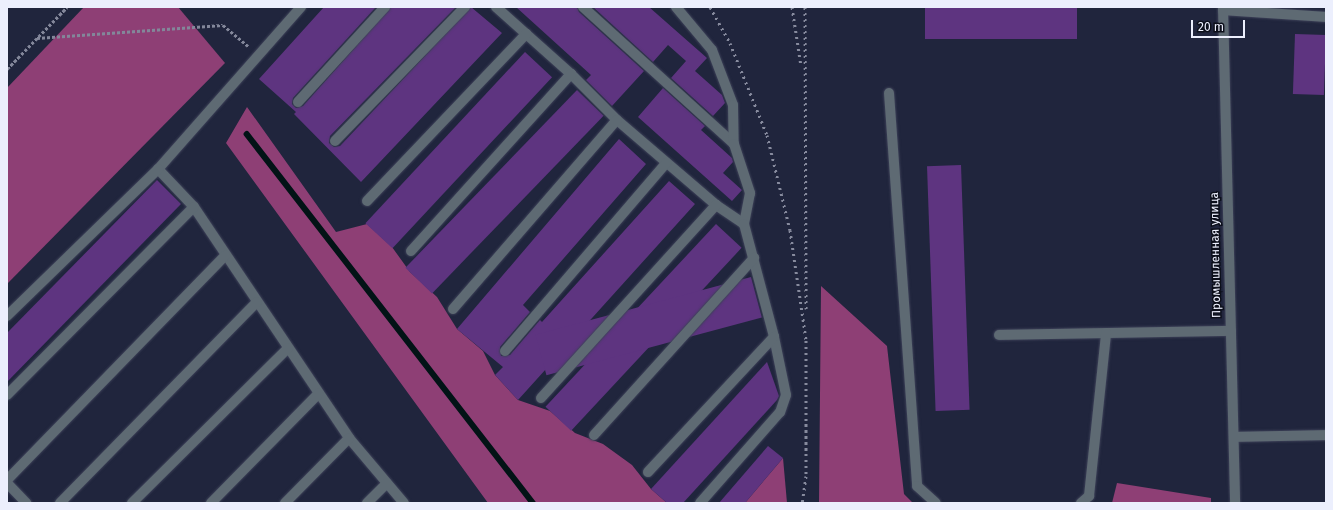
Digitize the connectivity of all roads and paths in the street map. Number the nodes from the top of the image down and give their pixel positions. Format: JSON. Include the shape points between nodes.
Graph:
{"nodes":[{"id":1,"x":67,"y":7,"type":"edge"},
{"id":2,"x":301,"y":7,"type":"edge"},
{"id":3,"x":385,"y":7,"type":"edge"},
{"id":4,"x":465,"y":7,"type":"edge"},
{"id":5,"x":496,"y":7,"type":"edge"},
{"id":6,"x":583,"y":7,"type":"edge"},
{"id":7,"x":676,"y":7,"type":"edge"},
{"id":8,"x":1223,"y":9,"type":"edge"},
{"id":9,"x":1326,"y":17,"type":"edge"},
{"id":10,"x":526,"y":34,"type":"junction"},
{"id":11,"x":37,"y":38,"type":"junction"},
{"id":12,"x":258,"y":54,"type":"junction"},
{"id":13,"x":7,"y":69,"type":"edge"},
{"id":14,"x":571,"y":74,"type":"junction"},
{"id":15,"x":888,"y":92,"type":"dead end"},
{"id":16,"x":298,"y":102,"type":"dead end"},
{"id":17,"x":617,"y":120,"type":"junction"},
{"id":18,"x":335,"y":141,"type":"dead end"},
{"id":19,"x":734,"y":144,"type":"junction"},
{"id":20,"x":666,"y":163,"type":"junction"},
{"id":21,"x":158,"y":169,"type":"junction"},
{"id":22,"x":367,"y":201,"type":"dead end"},
{"id":23,"x":716,"y":205,"type":"junction"},
{"id":24,"x":194,"y":207,"type":"junction"},
{"id":25,"x":744,"y":224,"type":"junction"},
{"id":26,"x":411,"y":251,"type":"dead end"},
{"id":27,"x":225,"y":256,"type":"junction"},
{"id":28,"x":754,"y":258,"type":"junction"},
{"id":29,"x":257,"y":302,"type":"junction"},
{"id":30,"x":453,"y":309,"type":"dead end"},
{"id":31,"x":7,"y":316,"type":"edge"},
{"id":32,"x":1231,"y":331,"type":"junction"},
{"id":33,"x":1106,"y":333,"type":"junction"},
{"id":34,"x":999,"y":334,"type":"dead end"},
{"id":35,"x":774,"y":337,"type":"junction"},
{"id":36,"x":288,"y":348,"type":"junction"},
{"id":37,"x":505,"y":352,"type":"dead end"},
{"id":38,"x":318,"y":394,"type":"junction"},
{"id":39,"x":7,"y":395,"type":"edge"},
{"id":40,"x":541,"y":398,"type":"dead end"},
{"id":41,"x":594,"y":435,"type":"dead end"},
{"id":42,"x":1326,"y":435,"type":"edge"},
{"id":43,"x":1234,"y":437,"type":"junction"},
{"id":44,"x":349,"y":438,"type":"junction"},
{"id":45,"x":648,"y":472,"type":"dead end"},
{"id":46,"x":8,"y":479,"type":"edge"},
{"id":47,"x":386,"y":483,"type":"junction"},
{"id":48,"x":26,"y":503,"type":"edge"},
{"id":49,"x":60,"y":503,"type":"edge"},
{"id":50,"x":132,"y":503,"type":"edge"},
{"id":51,"x":211,"y":503,"type":"edge"},
{"id":52,"x":285,"y":503,"type":"edge"},
{"id":53,"x":367,"y":503,"type":"edge"},
{"id":54,"x":404,"y":503,"type":"edge"},
{"id":55,"x":700,"y":503,"type":"edge"},
{"id":56,"x":936,"y":503,"type":"edge"},
{"id":57,"x":1081,"y":503,"type":"edge"},
{"id":58,"x":1235,"y":503,"type":"edge"}],
"edges":[{"from":1,"to":11,"type":"path"},
{"from":2,"to":12,"type":"street"},
{"from":3,"to":16,"type":"street"},
{"from":4,"to":18,"type":"street"},
{"from":5,"to":10,"type":"street"},
{"from":6,"to":19,"type":"street"},
{"from":7,"to":19,"type":"street","via":[[712,50],[733,105]]},
{"from":8,"to":9,"type":"street"},
{"from":8,"to":32,"type":"street","name":"Промышленная улица"},
{"from":10,"to":14,"type":"street"},
{"from":10,"to":22,"type":"street"},
{"from":11,"to":12,"type":"path","via":[[223,25]]},
{"from":11,"to":13,"type":"path"},
{"from":12,"to":21,"type":"street"},
{"from":14,"to":17,"type":"street"},
{"from":14,"to":26,"type":"street"},
{"from":15,"to":56,"type":"street","via":[[917,486]]},
{"from":17,"to":20,"type":"street"},
{"from":17,"to":30,"type":"street"},
{"from":19,"to":25,"type":"street","via":[[750,193]]},
{"from":20,"to":23,"type":"street"},
{"from":20,"to":37,"type":"street"},
{"from":21,"to":24,"type":"street"},
{"from":21,"to":31,"type":"street"},
{"from":23,"to":25,"type":"street"},
{"from":23,"to":40,"type":"street"},
{"from":24,"to":27,"type":"street"},
{"from":24,"to":39,"type":"street"},
{"from":25,"to":28,"type":"street"},
{"from":27,"to":29,"type":"street"},
{"from":27,"to":46,"type":"street"},
{"from":28,"to":35,"type":"street"},
{"from":28,"to":41,"type":"street"},
{"from":29,"to":36,"type":"street"},
{"from":29,"to":49,"type":"street"},
{"from":32,"to":33,"type":"street"},
{"from":32,"to":43,"type":"street","name":"Промышленная улица"},
{"from":33,"to":34,"type":"street"},
{"from":33,"to":57,"type":"street","via":[[1089,496]]},
{"from":35,"to":45,"type":"street"},
{"from":35,"to":55,"type":"street","via":[[786,395],[780,412]]},
{"from":36,"to":38,"type":"street"},
{"from":36,"to":50,"type":"street"},
{"from":38,"to":44,"type":"street"},
{"from":38,"to":51,"type":"street"},
{"from":42,"to":43,"type":"street"},
{"from":43,"to":58,"type":"street","name":"Промышленная улица"},
{"from":44,"to":47,"type":"street"},
{"from":44,"to":52,"type":"street"},
{"from":46,"to":48,"type":"street"},
{"from":47,"to":53,"type":"street"},
{"from":47,"to":54,"type":"street"}]}
